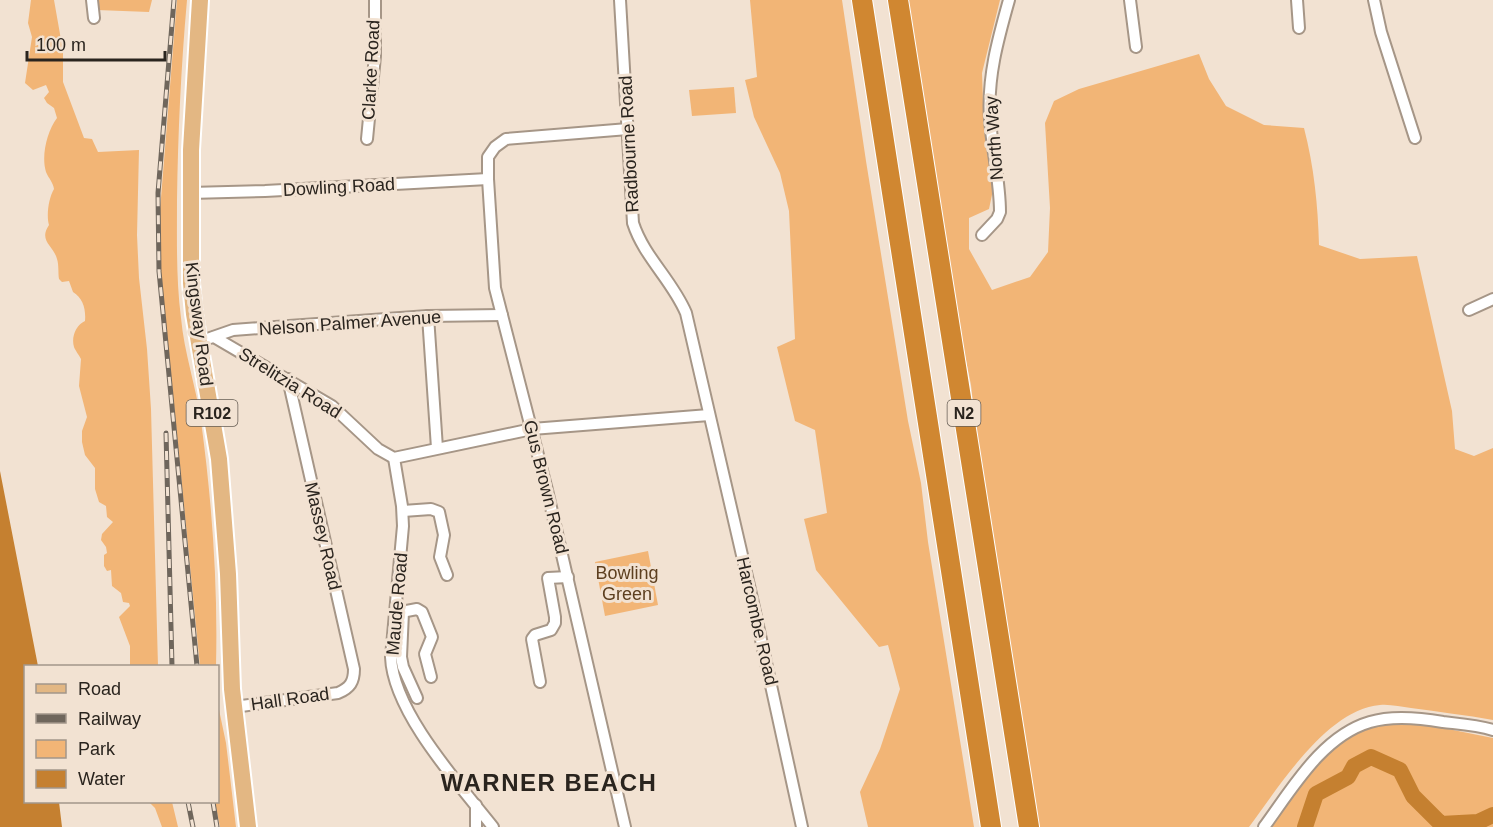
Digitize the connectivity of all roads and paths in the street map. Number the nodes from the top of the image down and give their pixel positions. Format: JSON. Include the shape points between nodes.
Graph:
{"nodes":[{"id":1,"x":92,"y":0,"type":"edge"},
{"id":2,"x":200,"y":0,"type":"edge"},
{"id":3,"x":375,"y":0,"type":"edge"},
{"id":4,"x":621,"y":0,"type":"edge"},
{"id":5,"x":861,"y":0,"type":"edge"},
{"id":6,"x":898,"y":0,"type":"edge"},
{"id":7,"x":1010,"y":0,"type":"edge"},
{"id":8,"x":1130,"y":0,"type":"edge"},
{"id":9,"x":1297,"y":0,"type":"edge"},
{"id":10,"x":1374,"y":0,"type":"edge"},
{"id":11,"x":94,"y":18,"type":"dead end"},
{"id":12,"x":1299,"y":28,"type":"dead end"},
{"id":13,"x":1136,"y":47,"type":"dead end"},
{"id":14,"x":628,"y":129,"type":"junction"},
{"id":15,"x":1415,"y":138,"type":"dead end"},
{"id":16,"x":367,"y":139,"type":"dead end"},
{"id":17,"x":488,"y":179,"type":"junction"},
{"id":18,"x":190,"y":193,"type":"junction"},
{"id":19,"x":982,"y":235,"type":"dead end"},
{"id":20,"x":1493,"y":299,"type":"edge"},
{"id":21,"x":1469,"y":310,"type":"dead end"},
{"id":22,"x":502,"y":315,"type":"junction"},
{"id":23,"x":428,"y":316,"type":"junction"},
{"id":24,"x":206,"y":339,"type":"junction"},
{"id":25,"x":288,"y":379,"type":"junction"},
{"id":26,"x":710,"y":415,"type":"junction"},
{"id":27,"x":532,"y":429,"type":"junction"},
{"id":28,"x":436,"y":448,"type":"junction"},
{"id":29,"x":394,"y":458,"type":"junction"},
{"id":30,"x":403,"y":511,"type":"junction"},
{"id":31,"x":447,"y":575,"type":"dead end"},
{"id":32,"x":568,"y":577,"type":"junction"},
{"id":33,"x":399,"y":612,"type":"junction"},
{"id":34,"x":431,"y":677,"type":"dead end"},
{"id":35,"x":540,"y":682,"type":"dead end"},
{"id":36,"x":346,"y":690,"type":"joint"},
{"id":37,"x":417,"y":698,"type":"dead end"},
{"id":38,"x":234,"y":707,"type":"junction"},
{"id":39,"x":1493,"y":730,"type":"edge"},
{"id":40,"x":476,"y":805,"type":"junction"},
{"id":41,"x":799,"y":826,"type":"edge"},
{"id":42,"x":248,"y":827,"type":"edge"},
{"id":43,"x":476,"y":827,"type":"edge"},
{"id":44,"x":493,"y":827,"type":"edge"},
{"id":45,"x":625,"y":827,"type":"edge"},
{"id":46,"x":991,"y":827,"type":"edge"},
{"id":47,"x":1029,"y":827,"type":"edge"},
{"id":48,"x":1264,"y":827,"type":"edge"}],
"edges":[{"from":1,"to":11,"type":"street"},
{"from":2,"to":18,"type":"main road","name":"Kingsway Road","number":"R102"},
{"from":3,"to":16,"type":"street","name":"Clarke Road","via":[[375,56]]},
{"from":4,"to":14,"type":"street","name":"Radbourne Road"},
{"from":5,"to":46,"type":"highway","number":"N2"},
{"from":6,"to":47,"type":"highway","number":"N2"},
{"from":7,"to":19,"type":"street","name":"North Way","via":[[990,85],[1000,212]]},
{"from":8,"to":13,"type":"street"},
{"from":9,"to":12,"type":"street"},
{"from":10,"to":15,"type":"street"},
{"from":14,"to":17,"type":"street","name":"Gus Brown Road","via":[[501,142],[488,158]]},
{"from":14,"to":26,"type":"street","name":"Radbourne Road","via":[[633,223],[644,248],[686,313]]},
{"from":17,"to":18,"type":"street","name":"Dowling Road"},
{"from":17,"to":22,"type":"street","name":"Gus Brown Road","via":[[495,288]]},
{"from":18,"to":24,"type":"main road","name":"Kingsway Road","number":"R102","via":[[191,282]]},
{"from":20,"to":21,"type":"street"},
{"from":22,"to":23,"type":"street","name":"Nelson Palmer Avenue"},
{"from":22,"to":27,"type":"street","name":"Gus Brown Road"},
{"from":23,"to":24,"type":"street","name":"Nelson Palmer Avenue","via":[[233,330]]},
{"from":23,"to":28,"type":"street"},
{"from":24,"to":25,"type":"street","name":"Strelitzia Road"},
{"from":24,"to":38,"type":"main road","name":"Kingsway Road","number":"R102","via":[[228,574]]},
{"from":25,"to":29,"type":"street","name":"Strelitzia Road","via":[[332,406],[378,449]]},
{"from":25,"to":36,"type":"street","name":"Massey Road","via":[[354,669],[352,683]]},
{"from":26,"to":27,"type":"street"},
{"from":26,"to":41,"type":"street","name":"Harcombe Road"},
{"from":27,"to":28,"type":"street"},
{"from":27,"to":32,"type":"street","name":"Gus Brown Road"},
{"from":28,"to":29,"type":"street"},
{"from":29,"to":30,"type":"street","name":"Maude Road"},
{"from":30,"to":31,"type":"street","via":[[439,512],[444,535],[440,557]]},
{"from":30,"to":33,"type":"street","name":"Maude Road"},
{"from":32,"to":35,"type":"street","via":[[548,578],[555,623],[551,630],[535,634],[532,639]]},
{"from":32,"to":45,"type":"street","name":"Gus Brown Road"},
{"from":33,"to":34,"type":"street","via":[[422,612],[432,637],[425,654]]},
{"from":33,"to":37,"type":"street","via":[[403,667]]},
{"from":33,"to":40,"type":"street","name":"Maude Road","via":[[391,657],[395,685],[425,739]]},
{"from":36,"to":38,"type":"street","name":"Hall Road"},
{"from":38,"to":42,"type":"main road","name":"Kingsway Road","number":"R102"},
{"from":39,"to":48,"type":"street","via":[[1424,719],[1371,721],[1351,730],[1311,764]]},
{"from":40,"to":43,"type":"street"},
{"from":40,"to":44,"type":"street","name":"Maude Road"}]}
